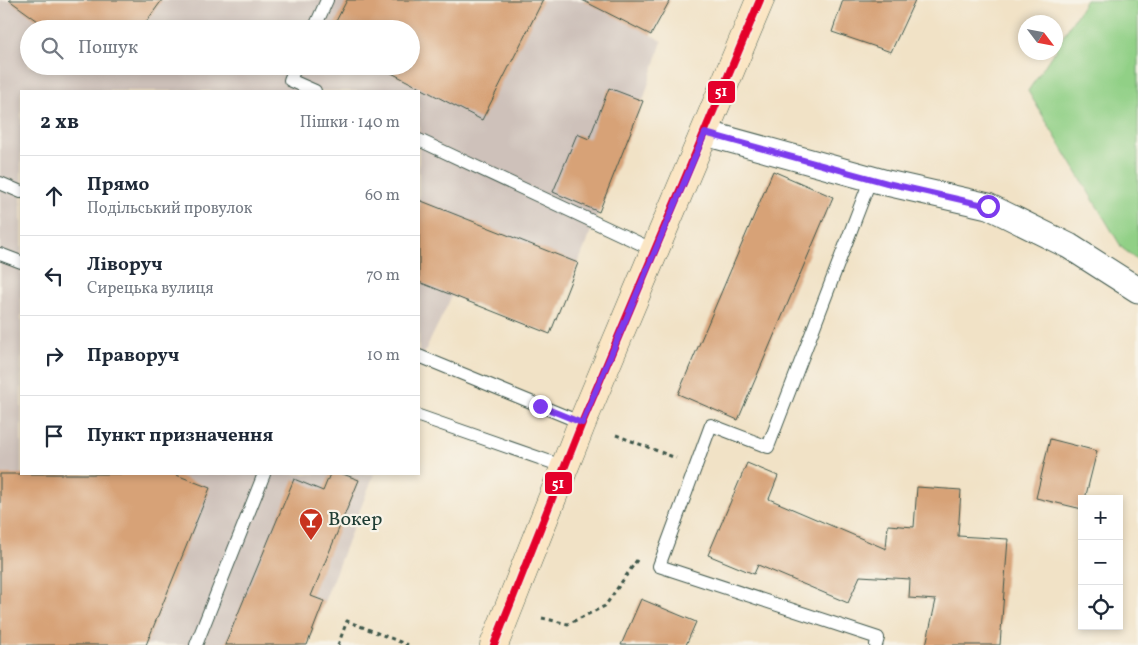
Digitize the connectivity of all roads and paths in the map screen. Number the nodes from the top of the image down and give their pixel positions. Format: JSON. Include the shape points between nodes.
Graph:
{"nodes":[{"id":1,"x":327,"y":0,"type":"edge"},
{"id":2,"x":760,"y":0,"type":"edge"},
{"id":3,"x":318,"y":20,"type":"edge"},
{"id":4,"x":292,"y":75,"type":"edge"},
{"id":5,"x":313,"y":90,"type":"edge"},
{"id":6,"x":705,"y":133,"type":"junction"},
{"id":7,"x":420,"y":140,"type":"edge"},
{"id":8,"x":871,"y":178,"type":"junction"},
{"id":9,"x":0,"y":184,"type":"edge"},
{"id":10,"x":20,"y":192,"type":"edge"},
{"id":11,"x":656,"y":251,"type":"junction"},
{"id":12,"x":0,"y":254,"type":"edge"},
{"id":13,"x":20,"y":262,"type":"edge"},
{"id":14,"x":1138,"y":290,"type":"edge"},
{"id":15,"x":420,"y":356,"type":"edge"},
{"id":16,"x":420,"y":416,"type":"edge"},
{"id":17,"x":582,"y":423,"type":"junction"},
{"id":18,"x":616,"y":435,"type":"dead end"},
{"id":19,"x":696,"y":465,"type":"junction"},
{"id":20,"x":565,"y":467,"type":"junction"},
{"id":21,"x":264,"y":475,"type":"edge"},
{"id":22,"x":638,"y":558,"type":"dead end"},
{"id":23,"x":542,"y":618,"type":"dead end"},
{"id":24,"x":196,"y":645,"type":"edge"},
{"id":25,"x":338,"y":645,"type":"edge"},
{"id":26,"x":408,"y":645,"type":"edge"},
{"id":27,"x":494,"y":645,"type":"edge"},
{"id":28,"x":876,"y":645,"type":"edge"}],
"edges":[{"from":1,"to":3,"type":"lane"},
{"from":2,"to":6,"type":"main road"},
{"from":4,"to":5,"type":"lane","via":[[290,80]]},
{"from":6,"to":8,"type":"street"},
{"from":6,"to":11,"type":"main road"},
{"from":7,"to":11,"type":"lane"},
{"from":8,"to":14,"type":"street","via":[[988,206],[1069,246]]},
{"from":8,"to":19,"type":"lane","via":[[768,447],[711,425]]},
{"from":9,"to":10,"type":"lane"},
{"from":11,"to":17,"type":"main road"},
{"from":12,"to":13,"type":"lane"},
{"from":15,"to":17,"type":"lane"},
{"from":16,"to":20,"type":"lane"},
{"from":17,"to":20,"type":"main road"},
{"from":18,"to":19,"type":"path"},
{"from":19,"to":28,"type":"lane","via":[[659,566],[878,638]]},
{"from":20,"to":27,"type":"main road"},
{"from":21,"to":24,"type":"lane"},
{"from":22,"to":23,"type":"path","via":[[605,606],[568,624]]},
{"from":25,"to":26,"type":"path","via":[[347,621]]}]}
